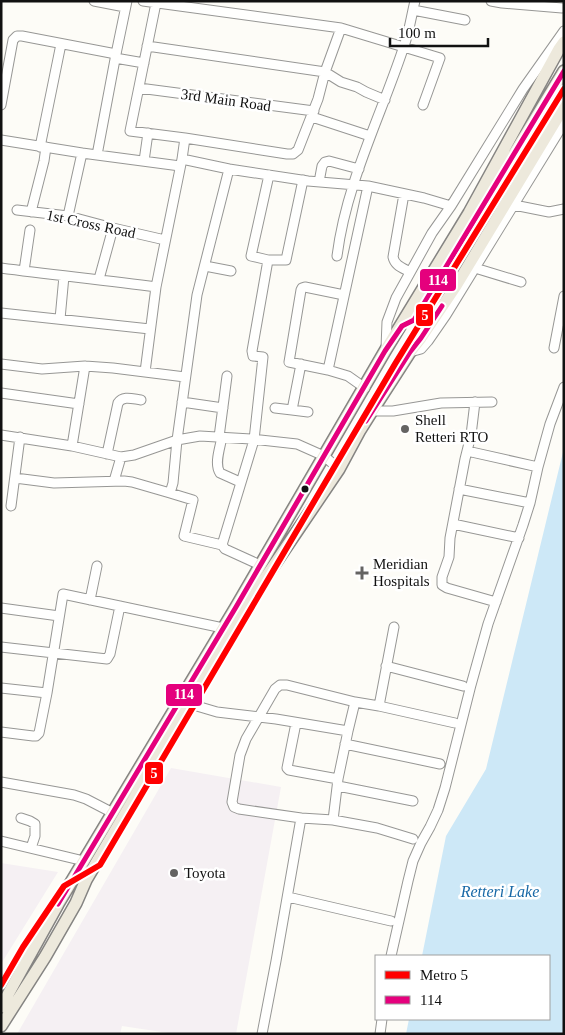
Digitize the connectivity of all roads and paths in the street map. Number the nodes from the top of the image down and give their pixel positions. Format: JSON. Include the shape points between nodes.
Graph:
{"nodes":[{"id":1,"x":94,"y":1,"type":"edge"},
{"id":2,"x":143,"y":1,"type":"edge"},
{"id":3,"x":491,"y":1,"type":"edge"},
{"id":4,"x":156,"y":3,"type":"junction"},
{"id":5,"x":126,"y":4,"type":"edge"},
{"id":6,"x":414,"y":6,"type":"edge"},
{"id":7,"x":558,"y":7,"type":"dead end"},
{"id":8,"x":465,"y":20,"type":"dead end"},
{"id":9,"x":341,"y":28,"type":"junction"},
{"id":10,"x":564,"y":31,"type":"edge"},
{"id":11,"x":62,"y":44,"type":"junction"},
{"id":12,"x":147,"y":46,"type":"junction"},
{"id":13,"x":561,"y":46,"type":"edge"},
{"id":14,"x":404,"y":47,"type":"junction"},
{"id":15,"x":6,"y":55,"type":"edge"},
{"id":16,"x":115,"y":56,"type":"junction"},
{"id":17,"x":144,"y":63,"type":"junction"},
{"id":18,"x":564,"y":71,"type":"edge"},
{"id":19,"x":326,"y":72,"type":"junction"},
{"id":20,"x":139,"y":88,"type":"junction"},
{"id":21,"x":564,"y":94,"type":"edge"},
{"id":22,"x":2,"y":99,"type":"edge"},
{"id":23,"x":385,"y":100,"type":"junction"},
{"id":24,"x":423,"y":105,"type":"dead end"},
{"id":25,"x":564,"y":107,"type":"edge"},
{"id":26,"x":313,"y":114,"type":"junction"},
{"id":27,"x":564,"y":123,"type":"edge"},
{"id":28,"x":148,"y":133,"type":"junction"},
{"id":29,"x":370,"y":136,"type":"junction"},
{"id":30,"x":560,"y":136,"type":"edge"},
{"id":31,"x":185,"y":138,"type":"junction"},
{"id":32,"x":1,"y":140,"type":"edge"},
{"id":33,"x":43,"y":147,"type":"junction"},
{"id":34,"x":82,"y":153,"type":"junction"},
{"id":35,"x":97,"y":155,"type":"junction"},
{"id":36,"x":144,"y":161,"type":"junction"},
{"id":37,"x":181,"y":163,"type":"junction"},
{"id":38,"x":229,"y":169,"type":"junction"},
{"id":39,"x":359,"y":169,"type":"junction"},
{"id":40,"x":269,"y":175,"type":"junction"},
{"id":41,"x":303,"y":180,"type":"junction"},
{"id":42,"x":319,"y":182,"type":"junction"},
{"id":43,"x":353,"y":185,"type":"junction"},
{"id":44,"x":368,"y":186,"type":"junction"},
{"id":45,"x":404,"y":194,"type":"junction"},
{"id":46,"x":514,"y":205,"type":"junction"},
{"id":47,"x":451,"y":206,"type":"junction"},
{"id":48,"x":17,"y":210,"type":"dead end"},
{"id":49,"x":564,"y":210,"type":"edge"},
{"id":50,"x":31,"y":212,"type":"junction"},
{"id":51,"x":68,"y":216,"type":"junction"},
{"id":52,"x":113,"y":228,"type":"junction"},
{"id":53,"x":30,"y":230,"type":"dead end"},
{"id":54,"x":165,"y":240,"type":"junction"},
{"id":55,"x":337,"y":256,"type":"dead end"},
{"id":56,"x":268,"y":260,"type":"junction"},
{"id":57,"x":205,"y":266,"type":"junction"},
{"id":58,"x":1,"y":268,"type":"edge"},
{"id":59,"x":475,"y":268,"type":"junction"},
{"id":60,"x":24,"y":271,"type":"junction"},
{"id":61,"x":232,"y":271,"type":"dead end"},
{"id":62,"x":410,"y":272,"type":"junction"},
{"id":63,"x":64,"y":276,"type":"junction"},
{"id":64,"x":99,"y":279,"type":"junction"},
{"id":65,"x":521,"y":282,"type":"dead end"},
{"id":66,"x":156,"y":287,"type":"junction"},
{"id":67,"x":344,"y":295,"type":"junction"},
{"id":68,"x":564,"y":296,"type":"edge"},
{"id":69,"x":1,"y":313,"type":"edge"},
{"id":70,"x":60,"y":319,"type":"junction"},
{"id":71,"x":402,"y":326,"type":"junction"},
{"id":72,"x":150,"y":329,"type":"junction"},
{"id":73,"x":421,"y":338,"type":"junction"},
{"id":74,"x":554,"y":348,"type":"dead end"},
{"id":75,"x":385,"y":351,"type":"junction"},
{"id":76,"x":410,"y":352,"type":"junction"},
{"id":77,"x":1,"y":364,"type":"edge"},
{"id":78,"x":301,"y":364,"type":"junction"},
{"id":79,"x":85,"y":366,"type":"junction"},
{"id":80,"x":328,"y":370,"type":"junction"},
{"id":81,"x":145,"y":372,"type":"junction"},
{"id":82,"x":227,"y":376,"type":"dead end"},
{"id":83,"x":185,"y":377,"type":"junction"},
{"id":84,"x":564,"y":387,"type":"edge"},
{"id":85,"x":365,"y":388,"type":"junction"},
{"id":86,"x":1,"y":393,"type":"edge"},
{"id":87,"x":141,"y":400,"type":"dead end"},
{"id":88,"x":182,"y":402,"type":"junction"},
{"id":89,"x":475,"y":402,"type":"junction"},
{"id":90,"x":492,"y":402,"type":"dead end"},
{"id":91,"x":79,"y":404,"type":"junction"},
{"id":92,"x":223,"y":408,"type":"junction"},
{"id":93,"x":275,"y":408,"type":"dead end"},
{"id":94,"x":292,"y":410,"type":"junction"},
{"id":95,"x":372,"y":411,"type":"junction"},
{"id":96,"x":308,"y":412,"type":"dead end"},
{"id":97,"x":1,"y":434,"type":"edge"},
{"id":98,"x":20,"y":437,"type":"junction"},
{"id":99,"x":221,"y":437,"type":"junction"},
{"id":100,"x":177,"y":440,"type":"junction"},
{"id":101,"x":254,"y":440,"type":"junction"},
{"id":102,"x":72,"y":446,"type":"junction"},
{"id":103,"x":467,"y":451,"type":"junction"},
{"id":104,"x":107,"y":454,"type":"junction"},
{"id":105,"x":324,"y":456,"type":"junction"},
{"id":106,"x":121,"y":457,"type":"junction"},
{"id":107,"x":538,"y":467,"type":"junction"},
{"id":108,"x":339,"y":469,"type":"junction"},
{"id":109,"x":15,"y":478,"type":"junction"},
{"id":110,"x":114,"y":481,"type":"junction"},
{"id":111,"x":240,"y":482,"type":"junction"},
{"id":112,"x":459,"y":489,"type":"junction"},
{"id":113,"x":170,"y":493,"type":"junction"},
{"id":114,"x":530,"y":503,"type":"junction"},
{"id":115,"x":11,"y":506,"type":"dead end"},
{"id":116,"x":453,"y":524,"type":"junction"},
{"id":117,"x":519,"y":538,"type":"junction"},
{"id":118,"x":222,"y":545,"type":"junction"},
{"id":119,"x":260,"y":565,"type":"junction"},
{"id":120,"x":97,"y":566,"type":"dead end"},
{"id":121,"x":90,"y":600,"type":"junction"},
{"id":122,"x":496,"y":602,"type":"junction"},
{"id":123,"x":120,"y":606,"type":"junction"},
{"id":124,"x":1,"y":608,"type":"edge"},
{"id":125,"x":59,"y":616,"type":"junction"},
{"id":126,"x":394,"y":627,"type":"dead end"},
{"id":127,"x":223,"y":628,"type":"junction"},
{"id":128,"x":1,"y":647,"type":"edge"},
{"id":129,"x":53,"y":653,"type":"junction"},
{"id":130,"x":386,"y":666,"type":"junction"},
{"id":131,"x":463,"y":686,"type":"dead end"},
{"id":132,"x":1,"y":688,"type":"edge"},
{"id":133,"x":47,"y":693,"type":"junction"},
{"id":134,"x":355,"y":702,"type":"junction"},
{"id":135,"x":190,"y":704,"type":"junction"},
{"id":136,"x":379,"y":706,"type":"junction"},
{"id":137,"x":259,"y":716,"type":"junction"},
{"id":138,"x":296,"y":723,"type":"junction"},
{"id":139,"x":455,"y":723,"type":"dead end"},
{"id":140,"x":348,"y":731,"type":"junction"},
{"id":141,"x":1,"y":732,"type":"edge"},
{"id":142,"x":345,"y":744,"type":"junction"},
{"id":143,"x":440,"y":764,"type":"dead end"},
{"id":144,"x":1,"y":782,"type":"edge"},
{"id":145,"x":338,"y":782,"type":"junction"},
{"id":146,"x":413,"y":801,"type":"dead end"},
{"id":147,"x":113,"y":812,"type":"junction"},
{"id":148,"x":21,"y":818,"type":"dead end"},
{"id":149,"x":302,"y":818,"type":"junction"},
{"id":150,"x":333,"y":820,"type":"junction"},
{"id":151,"x":413,"y":839,"type":"dead end"},
{"id":152,"x":1,"y":841,"type":"edge"},
{"id":153,"x":31,"y":848,"type":"junction"},
{"id":154,"x":84,"y":861,"type":"junction"},
{"id":155,"x":288,"y":897,"type":"junction"},
{"id":156,"x":391,"y":921,"type":"dead end"},
{"id":157,"x":392,"y":955,"type":"edge"},
{"id":158,"x":8,"y":1001,"type":"edge"},
{"id":159,"x":382,"y":1020,"type":"edge"},
{"id":160,"x":1,"y":1026,"type":"edge"},
{"id":161,"x":4,"y":1034,"type":"edge"},
{"id":162,"x":262,"y":1034,"type":"edge"},
{"id":163,"x":380,"y":1034,"type":"edge"}],
"edges":[{"from":1,"to":5,"type":"street"},
{"from":2,"to":4,"type":"street"},
{"from":3,"to":7,"type":"street"},
{"from":4,"to":9,"type":"street"},
{"from":4,"to":12,"type":"street"},
{"from":5,"to":16,"type":"street"},
{"from":6,"to":8,"type":"street"},
{"from":6,"to":14,"type":"street"},
{"from":9,"to":14,"type":"street"},
{"from":9,"to":19,"type":"street"},
{"from":10,"to":47,"type":"street","via":[[523,89]]},
{"from":11,"to":15,"type":"street","via":[[17,36]]},
{"from":11,"to":16,"type":"street"},
{"from":11,"to":33,"type":"street"},
{"from":12,"to":17,"type":"street"},
{"from":12,"to":19,"type":"street"},
{"from":13,"to":71,"type":"main road"},
{"from":14,"to":23,"type":"street"},
{"from":14,"to":24,"type":"street","via":[[440,58]]},
{"from":15,"to":22,"type":"street"},
{"from":16,"to":17,"type":"street"},
{"from":16,"to":35,"type":"street"},
{"from":17,"to":20,"type":"street"},
{"from":18,"to":71,"type":"main road","via":[[414,320]]},
{"from":19,"to":23,"type":"street","via":[[341,82]]},
{"from":19,"to":26,"type":"street"},
{"from":20,"to":26,"type":"street","name":"3rd Main Road"},
{"from":20,"to":28,"type":"street","via":[[130,131]]},
{"from":21,"to":73,"type":"main road","via":[[425,324]]},
{"from":23,"to":29,"type":"street"},
{"from":25,"to":73,"type":"main road"},
{"from":26,"to":29,"type":"street","name":"3rd Main Road"},
{"from":26,"to":31,"type":"street","via":[[298,150],[293,154]]},
{"from":27,"to":30,"type":"street"},
{"from":28,"to":31,"type":"street"},
{"from":28,"to":36,"type":"street"},
{"from":29,"to":39,"type":"street"},
{"from":30,"to":46,"type":"street"},
{"from":31,"to":37,"type":"street"},
{"from":32,"to":33,"type":"street"},
{"from":33,"to":34,"type":"street"},
{"from":33,"to":50,"type":"street","via":[[44,161]]},
{"from":34,"to":35,"type":"street"},
{"from":34,"to":51,"type":"street"},
{"from":35,"to":36,"type":"street"},
{"from":36,"to":37,"type":"street"},
{"from":37,"to":38,"type":"street"},
{"from":37,"to":54,"type":"street"},
{"from":38,"to":40,"type":"street"},
{"from":38,"to":57,"type":"street"},
{"from":39,"to":42,"type":"street","via":[[325,162]]},
{"from":39,"to":43,"type":"street"},
{"from":40,"to":41,"type":"street"},
{"from":40,"to":56,"type":"street","via":[[251,256]]},
{"from":41,"to":42,"type":"street"},
{"from":41,"to":56,"type":"street","via":[[286,260]]},
{"from":42,"to":43,"type":"street"},
{"from":43,"to":44,"type":"street"},
{"from":43,"to":55,"type":"street"},
{"from":44,"to":45,"type":"street"},
{"from":44,"to":67,"type":"street"},
{"from":45,"to":47,"type":"street"},
{"from":45,"to":62,"type":"street","via":[[393,257],[397,265]]},
{"from":46,"to":49,"type":"street","via":[[549,212]]},
{"from":46,"to":59,"type":"street"},
{"from":47,"to":62,"type":"street"},
{"from":48,"to":50,"type":"street","name":"1st Cross Road"},
{"from":50,"to":51,"type":"street","name":"1st Cross Road"},
{"from":51,"to":52,"type":"street","name":"1st Cross Road"},
{"from":52,"to":54,"type":"street","name":"1st Cross Road"},
{"from":52,"to":64,"type":"street"},
{"from":53,"to":60,"type":"street"},
{"from":54,"to":66,"type":"street"},
{"from":56,"to":101,"type":"street","via":[[252,351],[253,356],[263,357]]},
{"from":57,"to":61,"type":"street"},
{"from":57,"to":83,"type":"street","via":[[197,295]]},
{"from":58,"to":60,"type":"street"},
{"from":59,"to":65,"type":"street"},
{"from":59,"to":76,"type":"street","via":[[428,341],[421,349]]},
{"from":60,"to":63,"type":"street"},
{"from":62,"to":75,"type":"street","via":[[387,322]]},
{"from":63,"to":64,"type":"street"},
{"from":63,"to":70,"type":"street"},
{"from":64,"to":66,"type":"street"},
{"from":66,"to":72,"type":"street"},
{"from":67,"to":78,"type":"street","via":[[302,288],[289,362]]},
{"from":67,"to":80,"type":"street"},
{"from":68,"to":74,"type":"street"},
{"from":69,"to":70,"type":"street"},
{"from":70,"to":72,"type":"street"},
{"from":71,"to":75,"type":"main road"},
{"from":72,"to":81,"type":"street"},
{"from":73,"to":76,"type":"main road"},
{"from":75,"to":85,"type":"main road"},
{"from":76,"to":95,"type":"main road"},
{"from":77,"to":79,"type":"street","via":[[42,368]]},
{"from":78,"to":80,"type":"street"},
{"from":78,"to":94,"type":"street"},
{"from":79,"to":81,"type":"street"},
{"from":79,"to":91,"type":"street"},
{"from":80,"to":85,"type":"street","via":[[348,376]]},
{"from":81,"to":83,"type":"street"},
{"from":82,"to":92,"type":"street"},
{"from":83,"to":88,"type":"street"},
{"from":84,"to":107,"type":"street"},
{"from":85,"to":105,"type":"main road"},
{"from":86,"to":91,"type":"street"},
{"from":87,"to":104,"type":"street","via":[[120,399]]},
{"from":88,"to":92,"type":"street"},
{"from":88,"to":100,"type":"street"},
{"from":89,"to":90,"type":"street"},
{"from":89,"to":95,"type":"street"},
{"from":89,"to":103,"type":"street"},
{"from":91,"to":102,"type":"street"},
{"from":92,"to":99,"type":"street"},
{"from":93,"to":94,"type":"street"},
{"from":94,"to":96,"type":"street"},
{"from":95,"to":108,"type":"main road"},
{"from":97,"to":98,"type":"street"},
{"from":98,"to":102,"type":"street"},
{"from":98,"to":109,"type":"street"},
{"from":99,"to":100,"type":"street"},
{"from":99,"to":101,"type":"street"},
{"from":99,"to":111,"type":"street","via":[[218,471]]},
{"from":100,"to":106,"type":"street"},
{"from":100,"to":113,"type":"street"},
{"from":101,"to":105,"type":"street","via":[[297,444]]},
{"from":101,"to":111,"type":"street"},
{"from":102,"to":104,"type":"street"},
{"from":103,"to":107,"type":"street"},
{"from":103,"to":112,"type":"street"},
{"from":104,"to":106,"type":"street"},
{"from":105,"to":108,"type":"street"},
{"from":105,"to":119,"type":"main road"},
{"from":106,"to":110,"type":"street"},
{"from":107,"to":114,"type":"street"},
{"from":108,"to":135,"type":"main road","via":[[268,574]]},
{"from":109,"to":110,"type":"street","via":[[54,483]]},
{"from":109,"to":115,"type":"street"},
{"from":110,"to":113,"type":"street","via":[[132,482]]},
{"from":111,"to":118,"type":"street"},
{"from":112,"to":114,"type":"street"},
{"from":112,"to":116,"type":"street"},
{"from":113,"to":118,"type":"street","via":[[193,500],[184,536]]},
{"from":114,"to":117,"type":"street"},
{"from":116,"to":117,"type":"street"},
{"from":116,"to":122,"type":"street","via":[[442,585]]},
{"from":117,"to":122,"type":"street"},
{"from":118,"to":119,"type":"street"},
{"from":119,"to":127,"type":"main road"},
{"from":120,"to":121,"type":"street"},
{"from":121,"to":123,"type":"street"},
{"from":121,"to":125,"type":"street","via":[[63,594]]},
{"from":122,"to":157,"type":"street","via":[[438,810],[413,861]]},
{"from":123,"to":127,"type":"street"},
{"from":123,"to":129,"type":"street","via":[[107,659]]},
{"from":124,"to":125,"type":"street"},
{"from":125,"to":129,"type":"street"},
{"from":126,"to":130,"type":"street"},
{"from":127,"to":147,"type":"main road"},
{"from":128,"to":129,"type":"street"},
{"from":129,"to":133,"type":"street"},
{"from":130,"to":131,"type":"street"},
{"from":130,"to":136,"type":"street"},
{"from":132,"to":133,"type":"street"},
{"from":133,"to":141,"type":"street","via":[[39,734]]},
{"from":134,"to":136,"type":"street"},
{"from":134,"to":137,"type":"street","via":[[280,685]]},
{"from":134,"to":140,"type":"street"},
{"from":135,"to":137,"type":"street","via":[[217,712]]},
{"from":135,"to":158,"type":"main road","via":[[86,880],[45,958]]},
{"from":136,"to":139,"type":"street"},
{"from":137,"to":138,"type":"street"},
{"from":137,"to":149,"type":"street","via":[[240,755],[232,802],[234,807]]},
{"from":138,"to":140,"type":"street"},
{"from":138,"to":145,"type":"street","via":[[287,766],[289,770]]},
{"from":140,"to":142,"type":"street"},
{"from":142,"to":143,"type":"street"},
{"from":142,"to":145,"type":"street"},
{"from":144,"to":147,"type":"street","via":[[74,795]]},
{"from":145,"to":146,"type":"street"},
{"from":145,"to":150,"type":"street"},
{"from":147,"to":154,"type":"main road"},
{"from":148,"to":153,"type":"street","via":[[35,824]]},
{"from":149,"to":150,"type":"street"},
{"from":149,"to":155,"type":"street"},
{"from":150,"to":151,"type":"street"},
{"from":152,"to":153,"type":"street"},
{"from":153,"to":154,"type":"street"},
{"from":154,"to":158,"type":"main road"},
{"from":155,"to":156,"type":"street"},
{"from":155,"to":162,"type":"street"},
{"from":158,"to":160,"type":"main road"},
{"from":158,"to":161,"type":"main road","via":[[19,1009]]},
{"from":159,"to":163,"type":"street"}]}
